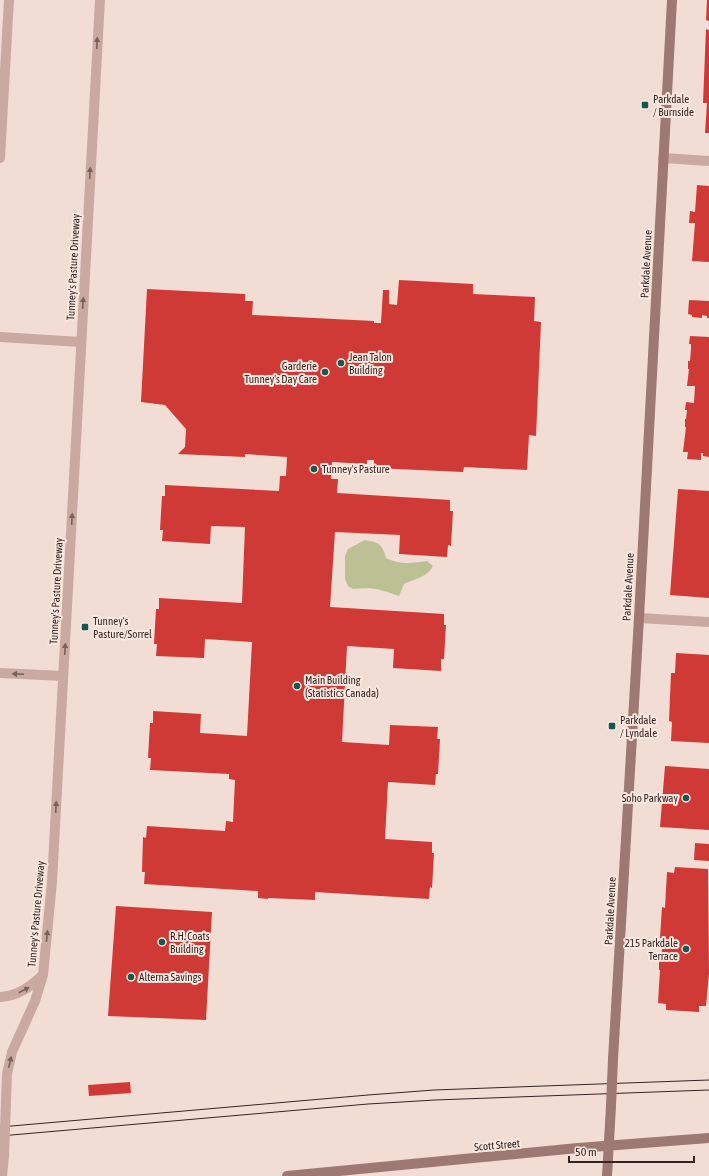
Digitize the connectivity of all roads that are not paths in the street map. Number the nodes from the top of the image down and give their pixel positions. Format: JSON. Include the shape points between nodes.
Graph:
{"nodes":[{"id":1,"x":9,"y":0,"type":"edge"},
{"id":2,"x":100,"y":0,"type":"edge"},
{"id":3,"x":672,"y":0,"type":"edge"},
{"id":4,"x":0,"y":158,"type":"edge"},
{"id":5,"x":664,"y":158,"type":"junction"},
{"id":6,"x":709,"y":160,"type":"edge"},
{"id":7,"x":0,"y":337,"type":"edge"},
{"id":8,"x":81,"y":342,"type":"junction"},
{"id":9,"x":639,"y":618,"type":"junction"},
{"id":10,"x":709,"y":622,"type":"edge"},
{"id":11,"x":0,"y":673,"type":"edge"},
{"id":12,"x":63,"y":676,"type":"junction"},
{"id":13,"x":43,"y":975,"type":"junction"},
{"id":14,"x":0,"y":997,"type":"edge"},
{"id":15,"x":709,"y":1138,"type":"edge"},
{"id":16,"x":609,"y":1146,"type":"junction"},
{"id":17,"x":2,"y":1176,"type":"edge"},
{"id":18,"x":287,"y":1176,"type":"edge"},
{"id":19,"x":607,"y":1176,"type":"edge"}],
"edges":[{"from":1,"to":4,"type":"street"},
{"from":8,"to":2,"type":"street","name":"Tunney's Pasture Driveway","one_way":true},
{"from":3,"to":5,"type":"main road","name":"Parkdale Avenue"},
{"from":5,"to":6,"type":"street"},
{"from":5,"to":9,"type":"main road","name":"Parkdale Avenue"},
{"from":7,"to":8,"type":"street"},
{"from":12,"to":8,"type":"street","name":"Tunney's Pasture Driveway","one_way":true},
{"from":9,"to":10,"type":"street"},
{"from":9,"to":16,"type":"main road","name":"Parkdale Avenue","bridge":true},
{"from":12,"to":11,"type":"street","one_way":true},
{"from":13,"to":12,"type":"street","name":"Tunney's Pasture Driveway","one_way":true,"via":[[52,882]]},
{"from":14,"to":13,"type":"street","one_way":true,"via":[[22,992]]},
{"from":17,"to":13,"type":"street","name":"Tunney's Pasture Driveway","one_way":true,"bridge":true,"via":[[7,1074],[12,1052],[35,1001]]},
{"from":15,"to":16,"type":"main road","name":"Scott Street"},
{"from":16,"to":18,"type":"main road","name":"Scott Street"},
{"from":16,"to":19,"type":"main road","name":"Parkdale Avenue"}]}
